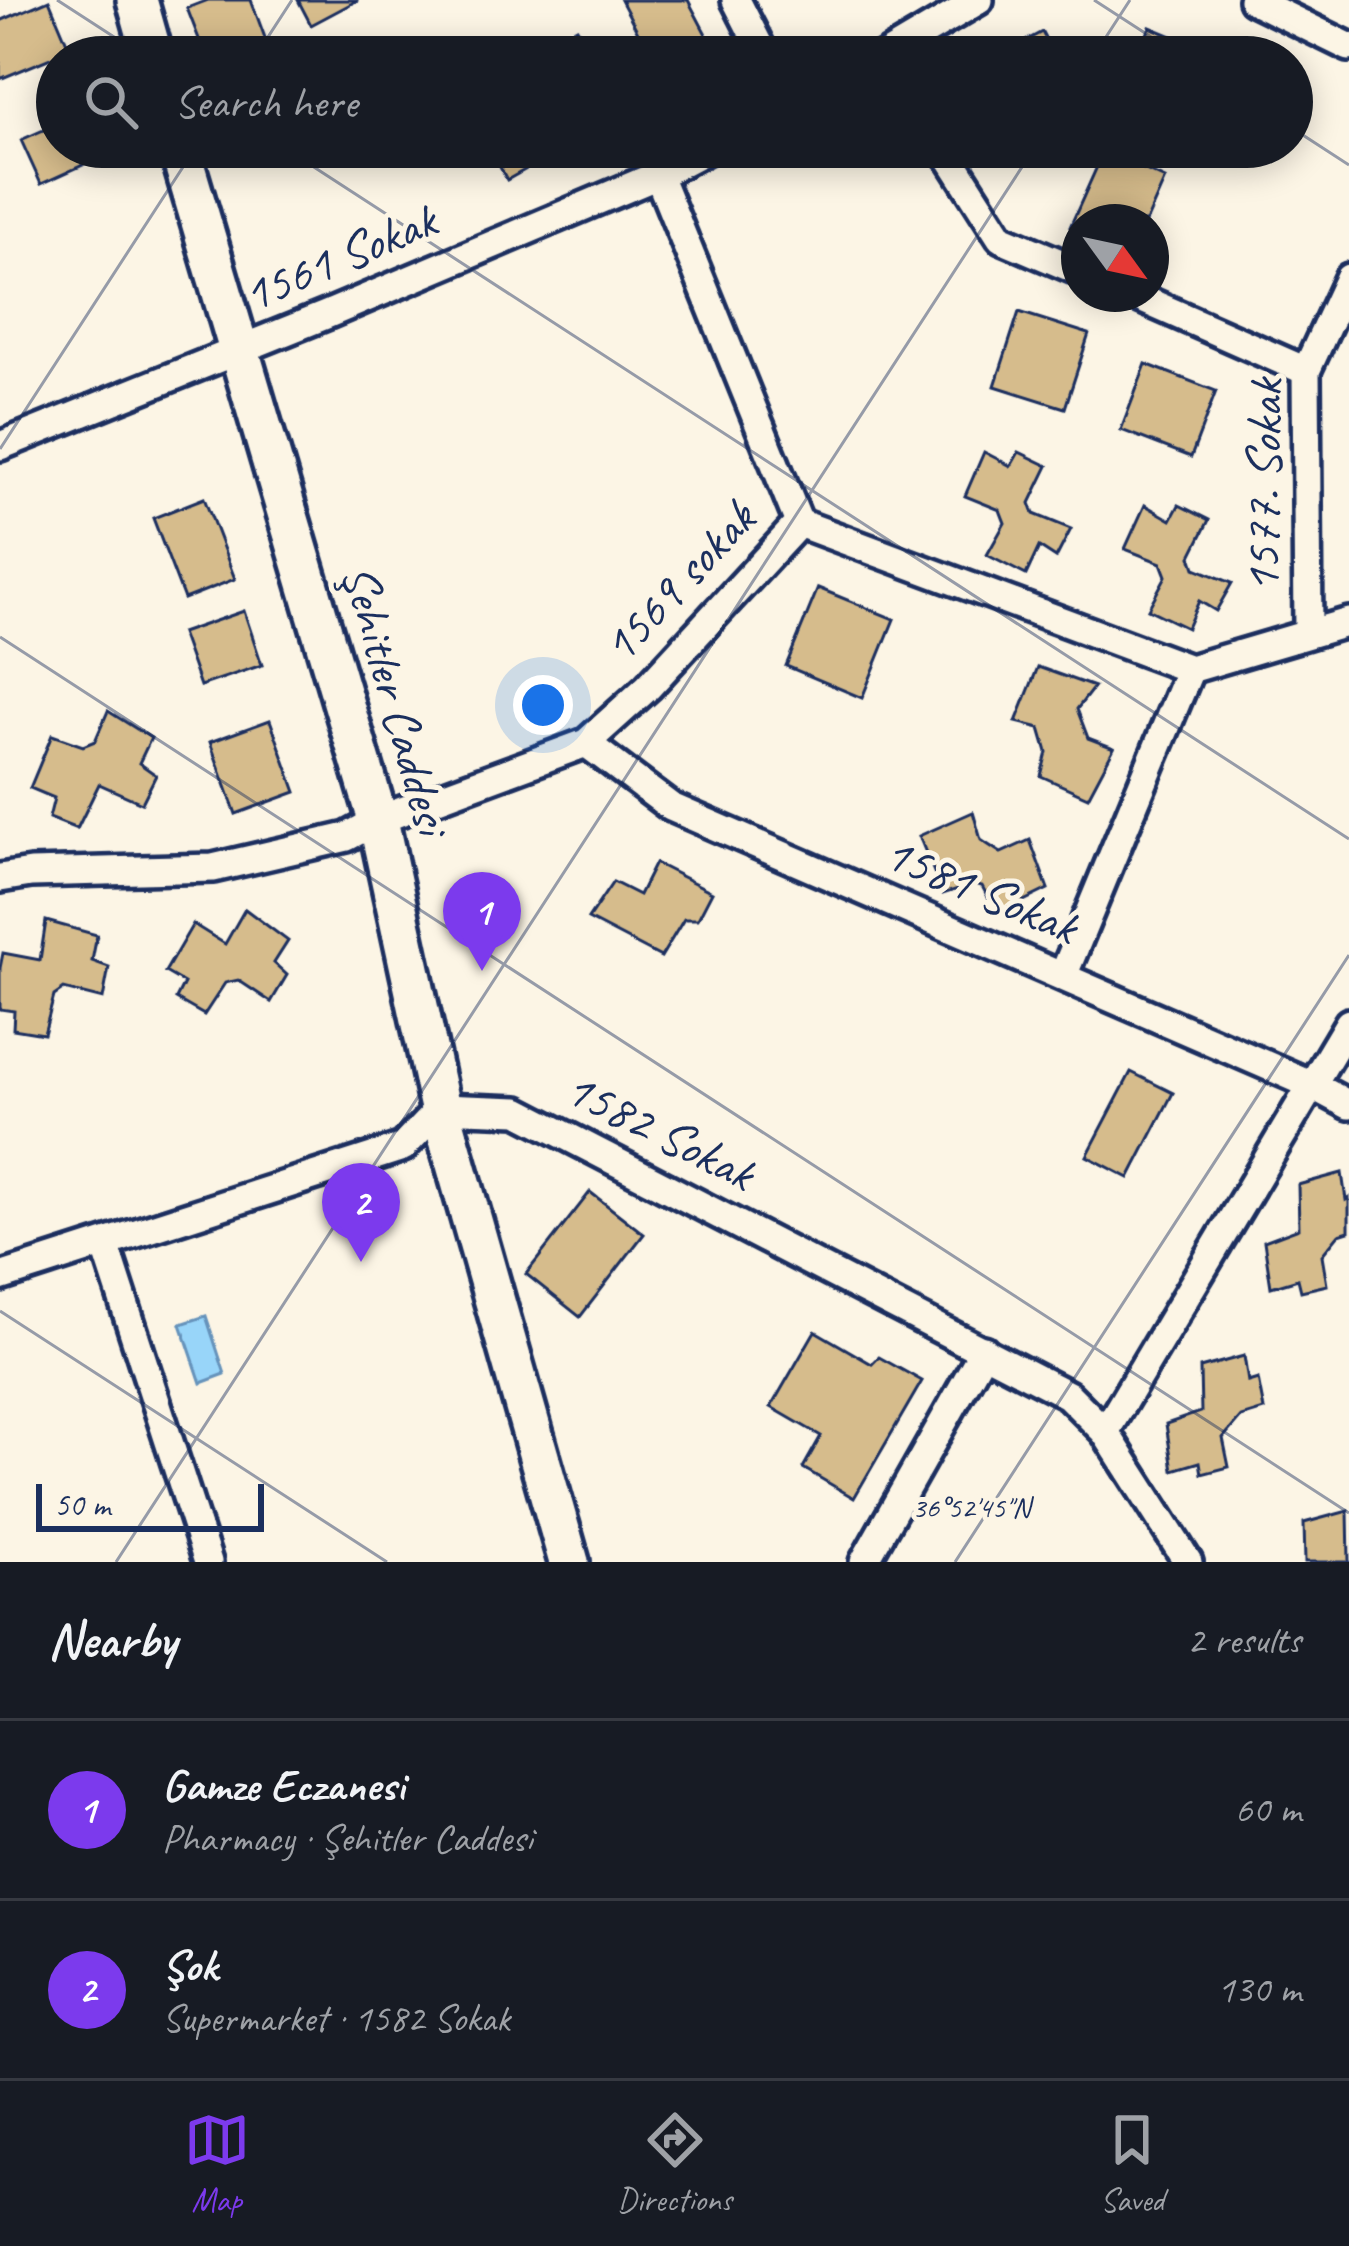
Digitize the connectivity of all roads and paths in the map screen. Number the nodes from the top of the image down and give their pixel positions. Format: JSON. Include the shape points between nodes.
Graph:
{"nodes":[{"id":1,"x":137,"y":0,"type":"edge"},
{"id":2,"x":736,"y":0,"type":"edge"},
{"id":3,"x":979,"y":0,"type":"edge"},
{"id":4,"x":1253,"y":0,"type":"edge"},
{"id":5,"x":147,"y":36,"type":"edge"},
{"id":6,"x":754,"y":36,"type":"edge"},
{"id":7,"x":920,"y":36,"type":"edge"},
{"id":8,"x":1349,"y":47,"type":"edge"},
{"id":9,"x":185,"y":168,"type":"edge"},
{"id":10,"x":671,"y":168,"type":"edge"},
{"id":11,"x":956,"y":168,"type":"edge"},
{"id":12,"x":658,"y":175,"type":"junction"},
{"id":13,"x":1061,"y":263,"type":"edge"},
{"id":14,"x":1349,"y":278,"type":"edge"},
{"id":15,"x":1169,"y":311,"type":"edge"},
{"id":16,"x":238,"y":351,"type":"junction"},
{"id":17,"x":1306,"y":371,"type":"junction"},
{"id":18,"x":0,"y":446,"type":"edge"},
{"id":19,"x":799,"y":523,"type":"junction"},
{"id":20,"x":1349,"y":622,"type":"edge"},
{"id":21,"x":1308,"y":632,"type":"junction"},
{"id":22,"x":1190,"y":669,"type":"junction"},
{"id":23,"x":586,"y":743,"type":"junction"},
{"id":24,"x":378,"y":820,"type":"junction"},
{"id":25,"x":0,"y":878,"type":"edge"},
{"id":26,"x":1063,"y":976,"type":"junction"},
{"id":27,"x":1349,"y":1022,"type":"edge"},
{"id":28,"x":1310,"y":1084,"type":"junction"},
{"id":29,"x":1349,"y":1105,"type":"edge"},
{"id":30,"x":440,"y":1108,"type":"junction"},
{"id":31,"x":105,"y":1244,"type":"junction"},
{"id":32,"x":0,"y":1276,"type":"edge"},
{"id":33,"x":984,"y":1350,"type":"junction"},
{"id":34,"x":1105,"y":1432,"type":"junction"},
{"id":35,"x":208,"y":1562,"type":"edge"},
{"id":36,"x":569,"y":1562,"type":"edge"},
{"id":37,"x":864,"y":1562,"type":"edge"},
{"id":38,"x":1188,"y":1562,"type":"edge"}],
"edges":[{"from":1,"to":5,"type":"street"},
{"from":2,"to":6,"type":"street"},
{"from":3,"to":7,"type":"street"},
{"from":4,"to":8,"type":"street"},
{"from":9,"to":16,"type":"street","name":"Şehitler Caddesi"},
{"from":10,"to":12,"type":"street","name":"1561 Sokak"},
{"from":11,"to":13,"type":"street","via":[[1001,238]]},
{"from":12,"to":16,"type":"street","name":"1561 Sokak"},
{"from":12,"to":19,"type":"street","name":"1569 sokak"},
{"from":14,"to":17,"type":"street","name":"1577. Sokak"},
{"from":15,"to":17,"type":"street"},
{"from":16,"to":18,"type":"street","name":"1561 Sokak"},
{"from":16,"to":24,"type":"street","name":"Şehitler Caddesi"},
{"from":17,"to":21,"type":"street","name":"1577. Sokak"},
{"from":19,"to":22,"type":"street"},
{"from":19,"to":23,"type":"street","name":"1569 sokak"},
{"from":20,"to":21,"type":"street"},
{"from":21,"to":22,"type":"street"},
{"from":22,"to":26,"type":"street"},
{"from":23,"to":24,"type":"street","name":"1569 sokak"},
{"from":23,"to":26,"type":"street","name":"1581 Sokak","via":[[671,807]]},
{"from":24,"to":25,"type":"street","name":"1569 sokak","via":[[347,837],[213,868]]},
{"from":24,"to":30,"type":"street","name":"Şehitler Caddesi"},
{"from":26,"to":28,"type":"street","name":"1581 Sokak"},
{"from":27,"to":28,"type":"street"},
{"from":28,"to":29,"type":"street","name":"1581 Sokak"},
{"from":28,"to":34,"type":"street"},
{"from":30,"to":31,"type":"street","via":[[403,1147]]},
{"from":30,"to":33,"type":"street","name":"1582 Sokak","via":[[518,1111]]},
{"from":30,"to":36,"type":"street","name":"Şehitler Caddesi"},
{"from":31,"to":32,"type":"street"},
{"from":31,"to":35,"type":"street"},
{"from":33,"to":34,"type":"street","name":"1582 Sokak","via":[[1068,1395]]},
{"from":33,"to":37,"type":"street"},
{"from":34,"to":38,"type":"street","name":"1582 Sokak"}]}
